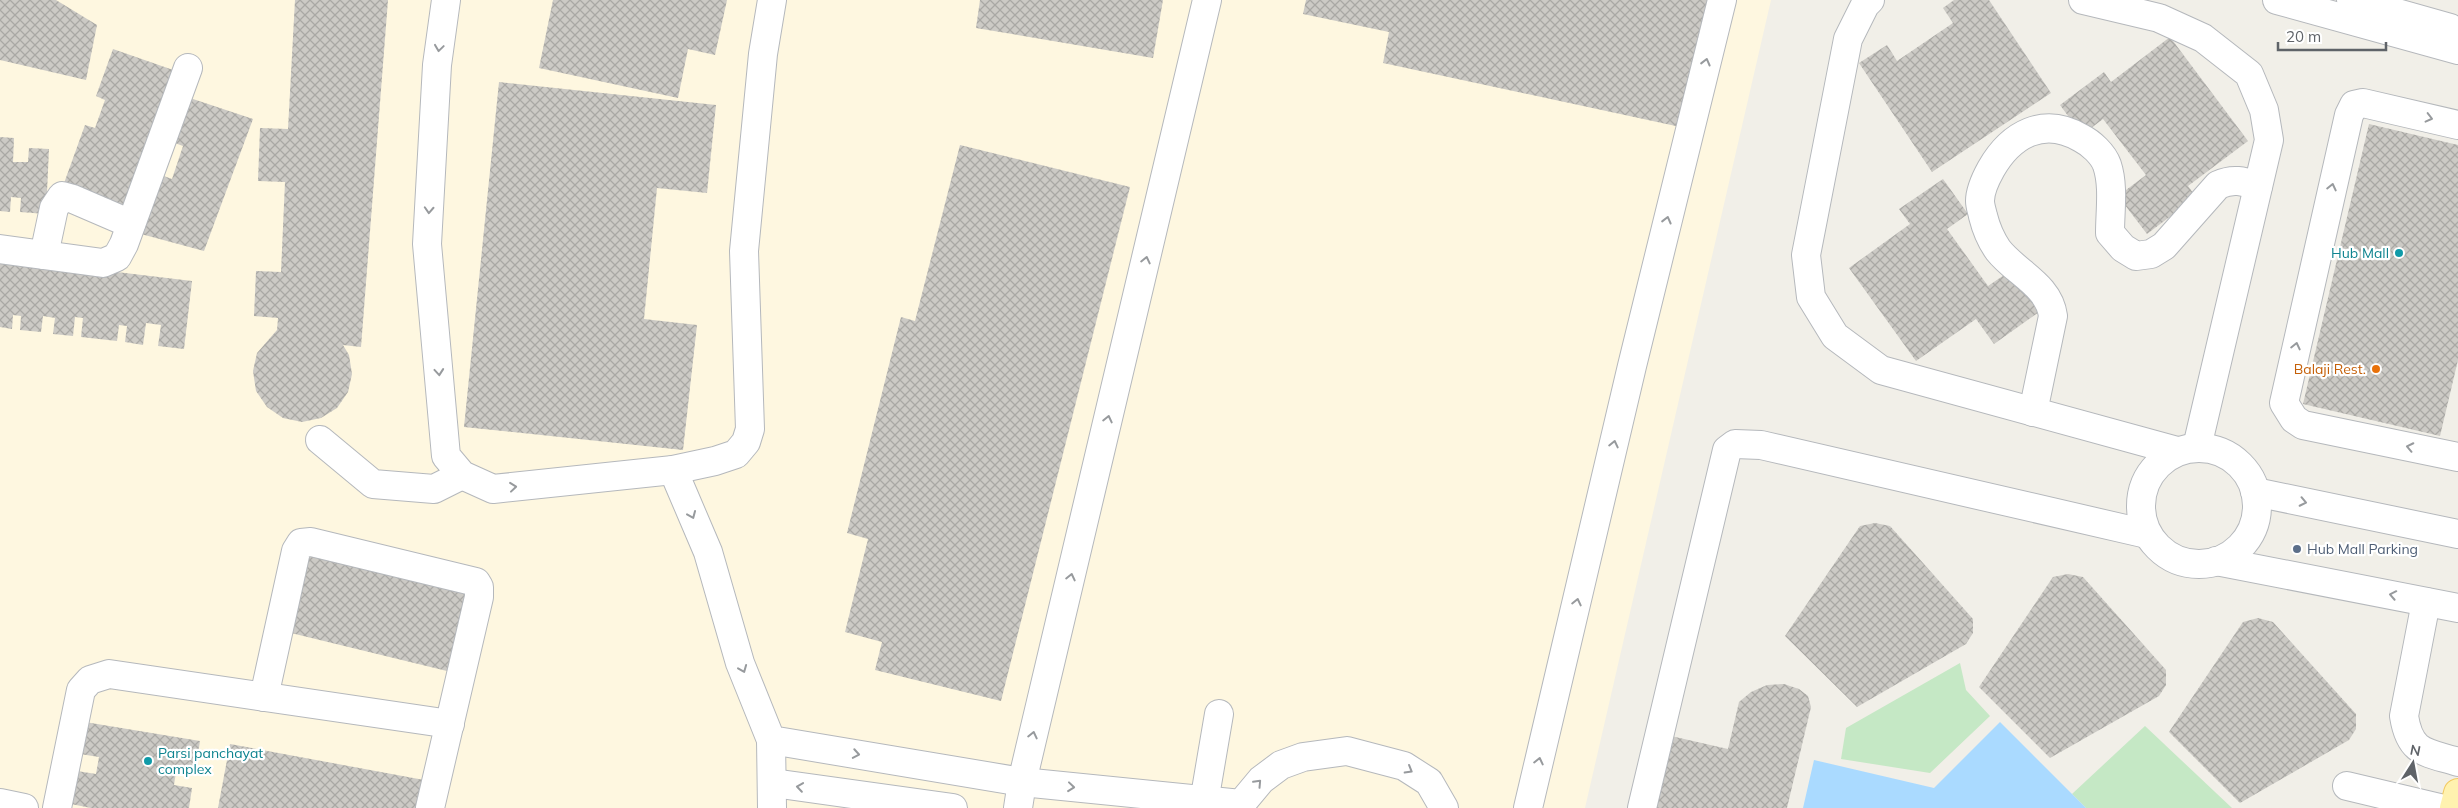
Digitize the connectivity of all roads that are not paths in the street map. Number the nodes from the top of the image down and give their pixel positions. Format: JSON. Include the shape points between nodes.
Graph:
{"nodes":[{"id":1,"x":446,"y":0,"type":"edge"},
{"id":2,"x":772,"y":0,"type":"edge"},
{"id":3,"x":1207,"y":0,"type":"edge"},
{"id":4,"x":1722,"y":0,"type":"edge"},
{"id":5,"x":1870,"y":0,"type":"edge"},
{"id":6,"x":2083,"y":0,"type":"edge"},
{"id":7,"x":2277,"y":0,"type":"edge"},
{"id":8,"x":2351,"y":0,"type":"edge"},
{"id":9,"x":2458,"y":30,"type":"edge"},
{"id":10,"x":2458,"y":50,"type":"edge"},
{"id":11,"x":188,"y":68,"type":"dead end"},
{"id":12,"x":2458,"y":125,"type":"edge"},
{"id":13,"x":2258,"y":186,"type":"junction"},
{"id":14,"x":131,"y":224,"type":"junction"},
{"id":15,"x":0,"y":249,"type":"edge"},
{"id":16,"x":44,"y":255,"type":"junction"},
{"id":17,"x":2033,"y":412,"type":"junction"},
{"id":18,"x":320,"y":440,"type":"dead end"},
{"id":19,"x":2187,"y":449,"type":"junction"},
{"id":20,"x":2458,"y":457,"type":"edge"},
{"id":21,"x":673,"y":470,"type":"junction"},
{"id":22,"x":462,"y":475,"type":"junction"},
{"id":23,"x":2255,"y":492,"type":"junction"},
{"id":24,"x":2147,"y":534,"type":"junction"},
{"id":25,"x":2458,"y":534,"type":"edge"},
{"id":26,"x":2216,"y":562,"type":"junction"},
{"id":27,"x":2426,"y":602,"type":"junction"},
{"id":28,"x":2458,"y":608,"type":"edge"},
{"id":29,"x":264,"y":697,"type":"junction"},
{"id":30,"x":1219,"y":714,"type":"dead end"},
{"id":31,"x":450,"y":724,"type":"junction"},
{"id":32,"x":771,"y":740,"type":"junction"},
{"id":33,"x":2458,"y":762,"type":"edge"},
{"id":34,"x":2347,"y":786,"type":"dead end"},
{"id":35,"x":2458,"y":794,"type":"edge"},
{"id":36,"x":1020,"y":795,"type":"edge"},
{"id":37,"x":772,"y":796,"type":"edge"},
{"id":38,"x":2385,"y":802,"type":"edge"},
{"id":39,"x":0,"y":803,"type":"edge"},
{"id":40,"x":1203,"y":804,"type":"edge"},
{"id":41,"x":1240,"y":806,"type":"edge"},
{"id":42,"x":24,"y":808,"type":"edge"},
{"id":43,"x":57,"y":808,"type":"edge"},
{"id":44,"x":430,"y":808,"type":"edge"},
{"id":45,"x":953,"y":808,"type":"edge"},
{"id":46,"x":1444,"y":808,"type":"edge"},
{"id":47,"x":1528,"y":808,"type":"edge"},
{"id":48,"x":1642,"y":808,"type":"edge"},
{"id":49,"x":2440,"y":808,"type":"edge"},
{"id":50,"x":2454,"y":808,"type":"edge"}],
"edges":[{"from":1,"to":22,"type":"street","one_way":true,"via":[[437,65],[427,244],[446,456]]},
{"from":2,"to":21,"type":"street","via":[[763,54],[744,251],[750,429],[746,442],[736,454]]},
{"from":36,"to":3,"type":"street","one_way":true},
{"from":47,"to":4,"type":"street","one_way":true},
{"from":5,"to":17,"type":"street","via":[[1848,39],[1806,255],[1811,297],[1835,336],[1881,370]]},
{"from":6,"to":13,"type":"street","via":[[2159,18],[2203,38],[2249,74],[2264,110],[2269,140]]},
{"from":7,"to":10,"type":"street"},
{"from":8,"to":9,"type":"street"},
{"from":11,"to":14,"type":"street"},
{"from":20,"to":12,"type":"street","one_way":true,"via":[[2303,425],[2294,419],[2284,403],[2349,114],[2354,105],[2368,104]]},
{"from":13,"to":17,"type":"street","via":[[2241,180],[2218,184],[2164,246],[2151,254],[2136,256],[2123,248],[2110,233],[2110,179],[2106,163],[2090,143],[2070,131],[2049,127],[2025,133],[2001,151],[1986,177],[1980,201],[1986,229],[1999,250],[2042,292],[2052,307]]},
{"from":13,"to":19,"type":"street"},
{"from":14,"to":16,"type":"street","via":[[117,257],[103,262]]},
{"from":14,"to":16,"type":"street","via":[[62,196],[54,208]]},
{"from":15,"to":16,"type":"street"},
{"from":17,"to":19,"type":"street"},
{"from":18,"to":22,"type":"street","via":[[372,484],[434,488]]},
{"from":19,"to":23,"type":"street","via":[[2216,450],[2234,459],[2247,474]]},
{"from":19,"to":24,"type":"street","via":[[2160,462],[2148,477],[2141,496],[2141,515]]},
{"from":22,"to":21,"type":"street","one_way":true,"via":[[493,489]]},
{"from":21,"to":32,"type":"street","one_way":true,"via":[[708,552],[740,663]]},
{"from":23,"to":25,"type":"street","one_way":true},
{"from":23,"to":26,"type":"street","via":[[2257,508],[2247,538],[2234,552]]},
{"from":24,"to":26,"type":"street","via":[[2160,549],[2177,560],[2196,564]]},
{"from":24,"to":48,"type":"street","via":[[1761,445],[1735,444],[1727,450]]},
{"from":27,"to":26,"type":"street","one_way":true},
{"from":27,"to":28,"type":"street"},
{"from":27,"to":33,"type":"street","via":[[2404,716],[2407,734],[2423,752]]},
{"from":29,"to":31,"type":"street"},
{"from":29,"to":31,"type":"street","via":[[296,551],[301,543],[311,542],[476,582],[478,597]]},
{"from":29,"to":43,"type":"street","via":[[109,674],[90,680],[80,690]]},
{"from":30,"to":40,"type":"street"},
{"from":31,"to":44,"type":"street"},
{"from":32,"to":36,"type":"street","one_way":true},
{"from":32,"to":37,"type":"street"},
{"from":34,"to":38,"type":"street"},
{"from":35,"to":50,"type":"main road"},
{"from":36,"to":40,"type":"street","one_way":true},
{"from":45,"to":37,"type":"street","one_way":true},
{"from":38,"to":49,"type":"street"},
{"from":39,"to":42,"type":"street"},
{"from":40,"to":41,"type":"street"},
{"from":41,"to":46,"type":"street","one_way":true,"via":[[1261,780],[1281,765],[1303,757],[1346,751],[1404,766],[1429,782]]}]}
